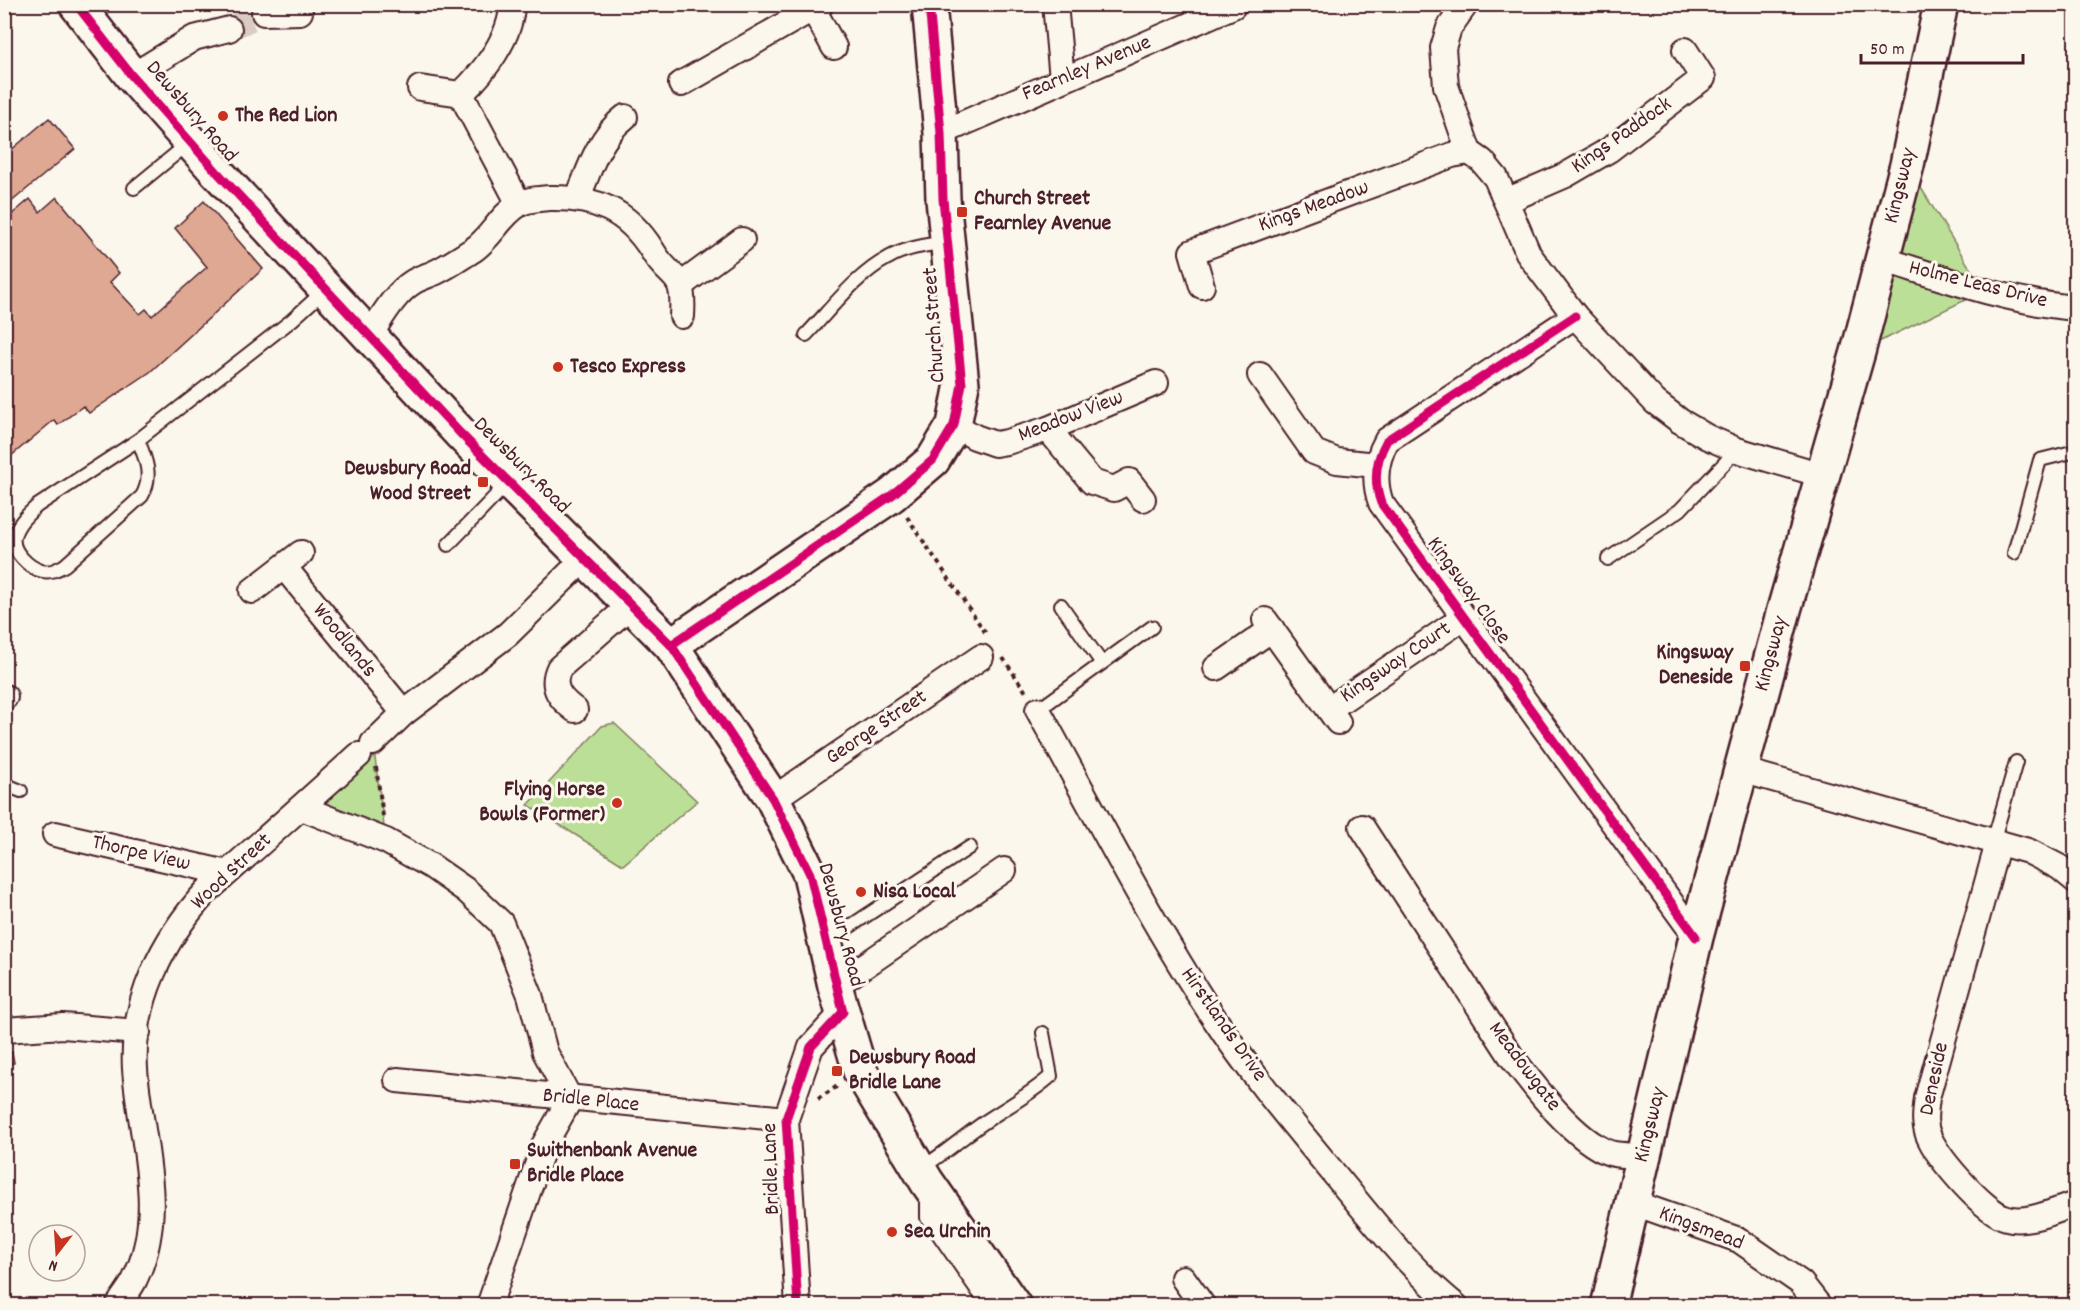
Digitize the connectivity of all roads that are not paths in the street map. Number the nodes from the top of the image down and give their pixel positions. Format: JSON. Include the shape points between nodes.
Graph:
{"nodes":[{"id":1,"x":76,"y":4,"type":"edge"},
{"id":2,"x":512,"y":4,"type":"edge"},
{"id":3,"x":929,"y":4,"type":"edge"},
{"id":4,"x":1055,"y":4,"type":"edge"},
{"id":5,"x":1466,"y":4,"type":"edge"},
{"id":6,"x":1941,"y":4,"type":"edge"},
{"id":7,"x":1233,"y":6,"type":"dead end"},
{"id":8,"x":817,"y":7,"type":"edge"},
{"id":9,"x":300,"y":12,"type":"dead end"},
{"id":10,"x":264,"y":13,"type":"tunnel mouth"},
{"id":11,"x":229,"y":29,"type":"tunnel mouth"},
{"id":12,"x":834,"y":47,"type":"dead end"},
{"id":13,"x":1685,"y":50,"type":"dead end"},
{"id":14,"x":132,"y":76,"type":"junction"},
{"id":15,"x":1062,"y":78,"type":"junction"},
{"id":16,"x":681,"y":84,"type":"dead end"},
{"id":17,"x":420,"y":88,"type":"dead end"},
{"id":18,"x":461,"y":94,"type":"junction"},
{"id":19,"x":625,"y":117,"type":"dead end"},
{"id":20,"x":941,"y":133,"type":"junction"},
{"id":21,"x":191,"y":142,"type":"junction"},
{"id":22,"x":1469,"y":152,"type":"junction"},
{"id":23,"x":134,"y":188,"type":"dead end"},
{"id":24,"x":578,"y":198,"type":"junction"},
{"id":25,"x":1506,"y":201,"type":"junction"},
{"id":26,"x":519,"y":204,"type":"junction"},
{"id":27,"x":742,"y":240,"type":"dead end"},
{"id":28,"x":948,"y":242,"type":"junction"},
{"id":29,"x":1882,"y":260,"type":"junction"},
{"id":30,"x":681,"y":285,"type":"junction"},
{"id":31,"x":1202,"y":286,"type":"dead end"},
{"id":32,"x":326,"y":289,"type":"junction"},
{"id":33,"x":2076,"y":308,"type":"edge"},
{"id":34,"x":682,"y":316,"type":"dead end"},
{"id":35,"x":1575,"y":316,"type":"junction"},
{"id":36,"x":370,"y":334,"type":"junction"},
{"id":37,"x":806,"y":334,"type":"dead end"},
{"id":38,"x":1260,"y":375,"type":"dead end"},
{"id":39,"x":1155,"y":383,"type":"dead end"},
{"id":40,"x":954,"y":425,"type":"junction"},
{"id":41,"x":1048,"y":429,"type":"junction"},
{"id":42,"x":138,"y":440,"type":"junction"},
{"id":43,"x":1737,"y":450,"type":"junction"},
{"id":44,"x":2076,"y":451,"type":"edge"},
{"id":45,"x":1376,"y":465,"type":"junction"},
{"id":46,"x":1822,"y":476,"type":"junction"},
{"id":47,"x":510,"y":481,"type":"junction"},
{"id":48,"x":1143,"y":499,"type":"dead end"},
{"id":49,"x":448,"y":545,"type":"dead end"},
{"id":50,"x":2014,"y":553,"type":"dead end"},
{"id":51,"x":585,"y":558,"type":"junction"},
{"id":52,"x":1608,"y":559,"type":"dead end"},
{"id":53,"x":252,"y":591,"type":"dead end"},
{"id":54,"x":1061,"y":604,"type":"dead end"},
{"id":55,"x":632,"y":605,"type":"junction"},
{"id":56,"x":1463,"y":618,"type":"junction"},
{"id":57,"x":1152,"y":627,"type":"dead end"},
{"id":58,"x":671,"y":645,"type":"junction"},
{"id":59,"x":990,"y":650,"type":"road end"},
{"id":60,"x":1101,"y":662,"type":"junction"},
{"id":61,"x":1216,"y":668,"type":"dead end"},
{"id":62,"x":575,"y":710,"type":"dead end"},
{"id":63,"x":1038,"y":710,"type":"joint"},
{"id":64,"x":404,"y":713,"type":"junction"},
{"id":65,"x":2016,"y":762,"type":"dead end"},
{"id":66,"x":1741,"y":770,"type":"junction"},
{"id":67,"x":4,"y":784,"type":"edge"},
{"id":68,"x":21,"y":791,"type":"dead end"},
{"id":69,"x":773,"y":799,"type":"junction"},
{"id":70,"x":302,"y":808,"type":"junction"},
{"id":71,"x":1362,"y":827,"type":"dead end"},
{"id":72,"x":55,"y":834,"type":"dead end"},
{"id":73,"x":1996,"y":843,"type":"junction"},
{"id":74,"x":970,"y":847,"type":"dead end"},
{"id":75,"x":1004,"y":870,"type":"dead end"},
{"id":76,"x":227,"y":873,"type":"junction"},
{"id":77,"x":2076,"y":881,"type":"edge"},
{"id":78,"x":1696,"y":937,"type":"junction"},
{"id":79,"x":827,"y":942,"type":"junction"},
{"id":80,"x":839,"y":999,"type":"junction"},
{"id":81,"x":4,"y":1030,"type":"edge"},
{"id":82,"x":138,"y":1032,"type":"junction"},
{"id":83,"x":1043,"y":1033,"type":"dead end"},
{"id":84,"x":397,"y":1080,"type":"dead end"},
{"id":85,"x":570,"y":1100,"type":"junction"},
{"id":86,"x":786,"y":1119,"type":"junction"},
{"id":87,"x":1643,"y":1156,"type":"junction"},
{"id":88,"x":923,"y":1176,"type":"junction"},
{"id":89,"x":1634,"y":1203,"type":"junction"},
{"id":90,"x":2076,"y":1204,"type":"edge"},
{"id":91,"x":1183,"y":1278,"type":"dead end"},
{"id":92,"x":118,"y":1305,"type":"edge"},
{"id":93,"x":489,"y":1305,"type":"edge"},
{"id":94,"x":798,"y":1305,"type":"edge"},
{"id":95,"x":988,"y":1305,"type":"edge"},
{"id":96,"x":1014,"y":1305,"type":"edge"},
{"id":97,"x":1203,"y":1305,"type":"edge"},
{"id":98,"x":1456,"y":1305,"type":"edge"},
{"id":99,"x":1608,"y":1305,"type":"edge"},
{"id":100,"x":1819,"y":1305,"type":"edge"}],
"edges":[{"from":1,"to":14,"type":"street","name":"Dewsbury Road"},
{"from":2,"to":18,"type":"street","via":[[507,29],[487,65]]},
{"from":3,"to":20,"type":"street","name":"Church Street"},
{"from":4,"to":15,"type":"street"},
{"from":5,"to":22,"type":"street","via":[[1449,28],[1443,67]]},
{"from":6,"to":29,"type":"street","name":"Kingsway","via":[[1913,140]]},
{"from":7,"to":15,"type":"street","name":"Fearnley Avenue"},
{"from":8,"to":12,"type":"street"},
{"from":8,"to":16,"type":"street"},
{"from":9,"to":10,"type":"street"},
{"from":11,"to":14,"type":"street","via":[[194,38]]},
{"from":13,"to":25,"type":"street","name":"Kings Paddock","via":[[1703,78],[1610,150],[1566,175]]},
{"from":14,"to":21,"type":"street","name":"Dewsbury Road"},
{"from":15,"to":20,"type":"street","name":"Fearnley Avenue"},
{"from":17,"to":18,"type":"street"},
{"from":18,"to":26,"type":"street"},
{"from":19,"to":24,"type":"street","via":[[612,127]]},
{"from":20,"to":28,"type":"street","name":"Church Street"},
{"from":21,"to":23,"type":"lane"},
{"from":21,"to":32,"type":"street","name":"Dewsbury Road"},
{"from":22,"to":25,"type":"street","via":[[1482,160],[1496,178]]},
{"from":22,"to":31,"type":"street","name":"Kings Meadow","via":[[1192,252]]},
{"from":24,"to":26,"type":"street","via":[[536,199]]},
{"from":24,"to":30,"type":"street","via":[[610,208],[627,220]]},
{"from":25,"to":35,"type":"street","via":[[1529,255]]},
{"from":26,"to":36,"type":"street","via":[[475,249],[412,282]]},
{"from":27,"to":30,"type":"street"},
{"from":28,"to":37,"type":"lane","via":[[888,258],[857,282]]},
{"from":28,"to":40,"type":"street","name":"Church Street","via":[[962,384]]},
{"from":29,"to":33,"type":"street","name":"Holme Leas Drive","via":[[1984,291]]},
{"from":29,"to":46,"type":"street","name":"Kingsway"},
{"from":30,"to":34,"type":"street"},
{"from":32,"to":36,"type":"street","name":"Dewsbury Road"},
{"from":32,"to":42,"type":"lane"},
{"from":35,"to":43,"type":"street","via":[[1655,402],[1707,437]]},
{"from":35,"to":45,"type":"street","via":[[1400,430],[1387,441]]},
{"from":36,"to":47,"type":"street","name":"Dewsbury Road","via":[[460,433]]},
{"from":38,"to":45,"type":"street","via":[[1314,452],[1337,461]]},
{"from":39,"to":41,"type":"street","name":"Meadow View"},
{"from":40,"to":41,"type":"street","name":"Meadow View","via":[[995,444]]},
{"from":40,"to":58,"type":"street","name":"Church Street","via":[[933,460],[892,495]]},
{"from":41,"to":48,"type":"street","via":[[1092,482],[1114,489],[1129,481]]},
{"from":42,"to":42,"type":"lane","via":[[25,517],[13,544],[23,560],[42,571],[65,566],[142,496],[148,486],[147,460]]},
{"from":43,"to":46,"type":"street"},
{"from":43,"to":52,"type":"lane","via":[[1680,510]]},
{"from":44,"to":50,"type":"lane","via":[[2040,460]]},
{"from":45,"to":56,"type":"street","name":"Kingsway Close","via":[[1381,503]]},
{"from":46,"to":66,"type":"street","name":"Kingsway"},
{"from":47,"to":49,"type":"lane"},
{"from":47,"to":51,"type":"street","name":"Dewsbury Road"},
{"from":51,"to":55,"type":"street","name":"Dewsbury Road"},
{"from":51,"to":64,"type":"street","name":"Wood Street","via":[[508,634]]},
{"from":53,"to":64,"type":"street","name":"Woodlands","via":[[293,561]]},
{"from":54,"to":60,"type":"lane"},
{"from":55,"to":58,"type":"street","name":"Dewsbury Road"},
{"from":55,"to":62,"type":"street","via":[[560,668],[555,679],[557,691]]},
{"from":56,"to":61,"type":"street","name":"Kingsway Court","via":[[1333,715],[1268,625]]},
{"from":56,"to":78,"type":"street","name":"Kingsway Close"},
{"from":57,"to":60,"type":"lane"},
{"from":58,"to":69,"type":"street","name":"Dewsbury Road"},
{"from":59,"to":69,"type":"street","name":"George Street"},
{"from":60,"to":63,"type":"lane"},
{"from":63,"to":98,"type":"street","name":"Hirstlands Drive","via":[[1148,910],[1215,1019],[1391,1243],[1424,1279]]},
{"from":64,"to":70,"type":"street","name":"Wood Street"},
{"from":65,"to":73,"type":"lane"},
{"from":66,"to":73,"type":"street"},
{"from":66,"to":78,"type":"street","name":"Kingsway"},
{"from":67,"to":68,"type":"lane"},
{"from":69,"to":79,"type":"street","name":"Dewsbury Road","via":[[810,874]]},
{"from":70,"to":76,"type":"street","name":"Wood Street"},
{"from":70,"to":85,"type":"street","via":[[386,841],[458,885],[501,923],[530,995],[545,1052]]},
{"from":71,"to":87,"type":"street","name":"Meadowgate","via":[[1511,1056],[1560,1115],[1610,1153]]},
{"from":72,"to":76,"type":"street","name":"Thorpe View"},
{"from":73,"to":77,"type":"street","via":[[2028,851]]},
{"from":73,"to":90,"type":"street","name":"Deneside","via":[[1924,1121],[1939,1155],[1990,1209],[2008,1219],[2028,1218]]},
{"from":74,"to":79,"type":"lane"},
{"from":75,"to":80,"type":"street","name":"Bridle Lane"},
{"from":76,"to":82,"type":"street","name":"Wood Street","via":[[187,913],[157,961]]},
{"from":78,"to":87,"type":"street","name":"Kingsway"},
{"from":79,"to":80,"type":"street","name":"Dewsbury Road"},
{"from":80,"to":86,"type":"street","name":"Bridle Lane","via":[[811,1047]]},
{"from":80,"to":88,"type":"street","name":"Dewsbury Road","via":[[860,1071]]},
{"from":81,"to":82,"type":"street","via":[[63,1026]]},
{"from":82,"to":92,"type":"street","name":"Wood Street","via":[[135,1067],[149,1164],[152,1225],[135,1280]]},
{"from":83,"to":88,"type":"lane","via":[[1051,1076],[988,1120]]},
{"from":84,"to":85,"type":"street","name":"Bridle Place"},
{"from":85,"to":86,"type":"street","name":"Bridle Place"},
{"from":85,"to":93,"type":"street","via":[[544,1145]]},
{"from":86,"to":94,"type":"street","name":"Bridle Lane"},
{"from":87,"to":89,"type":"street","name":"Kingsway"},
{"from":88,"to":95,"type":"lane","via":[[927,1218]]},
{"from":88,"to":96,"type":"street","name":"Dewsbury Road"},
{"from":89,"to":99,"type":"street","name":"Kingsway"},
{"from":89,"to":100,"type":"street","name":"Kingsmead","via":[[1739,1240],[1801,1283]]},
{"from":91,"to":97,"type":"street"}]}
